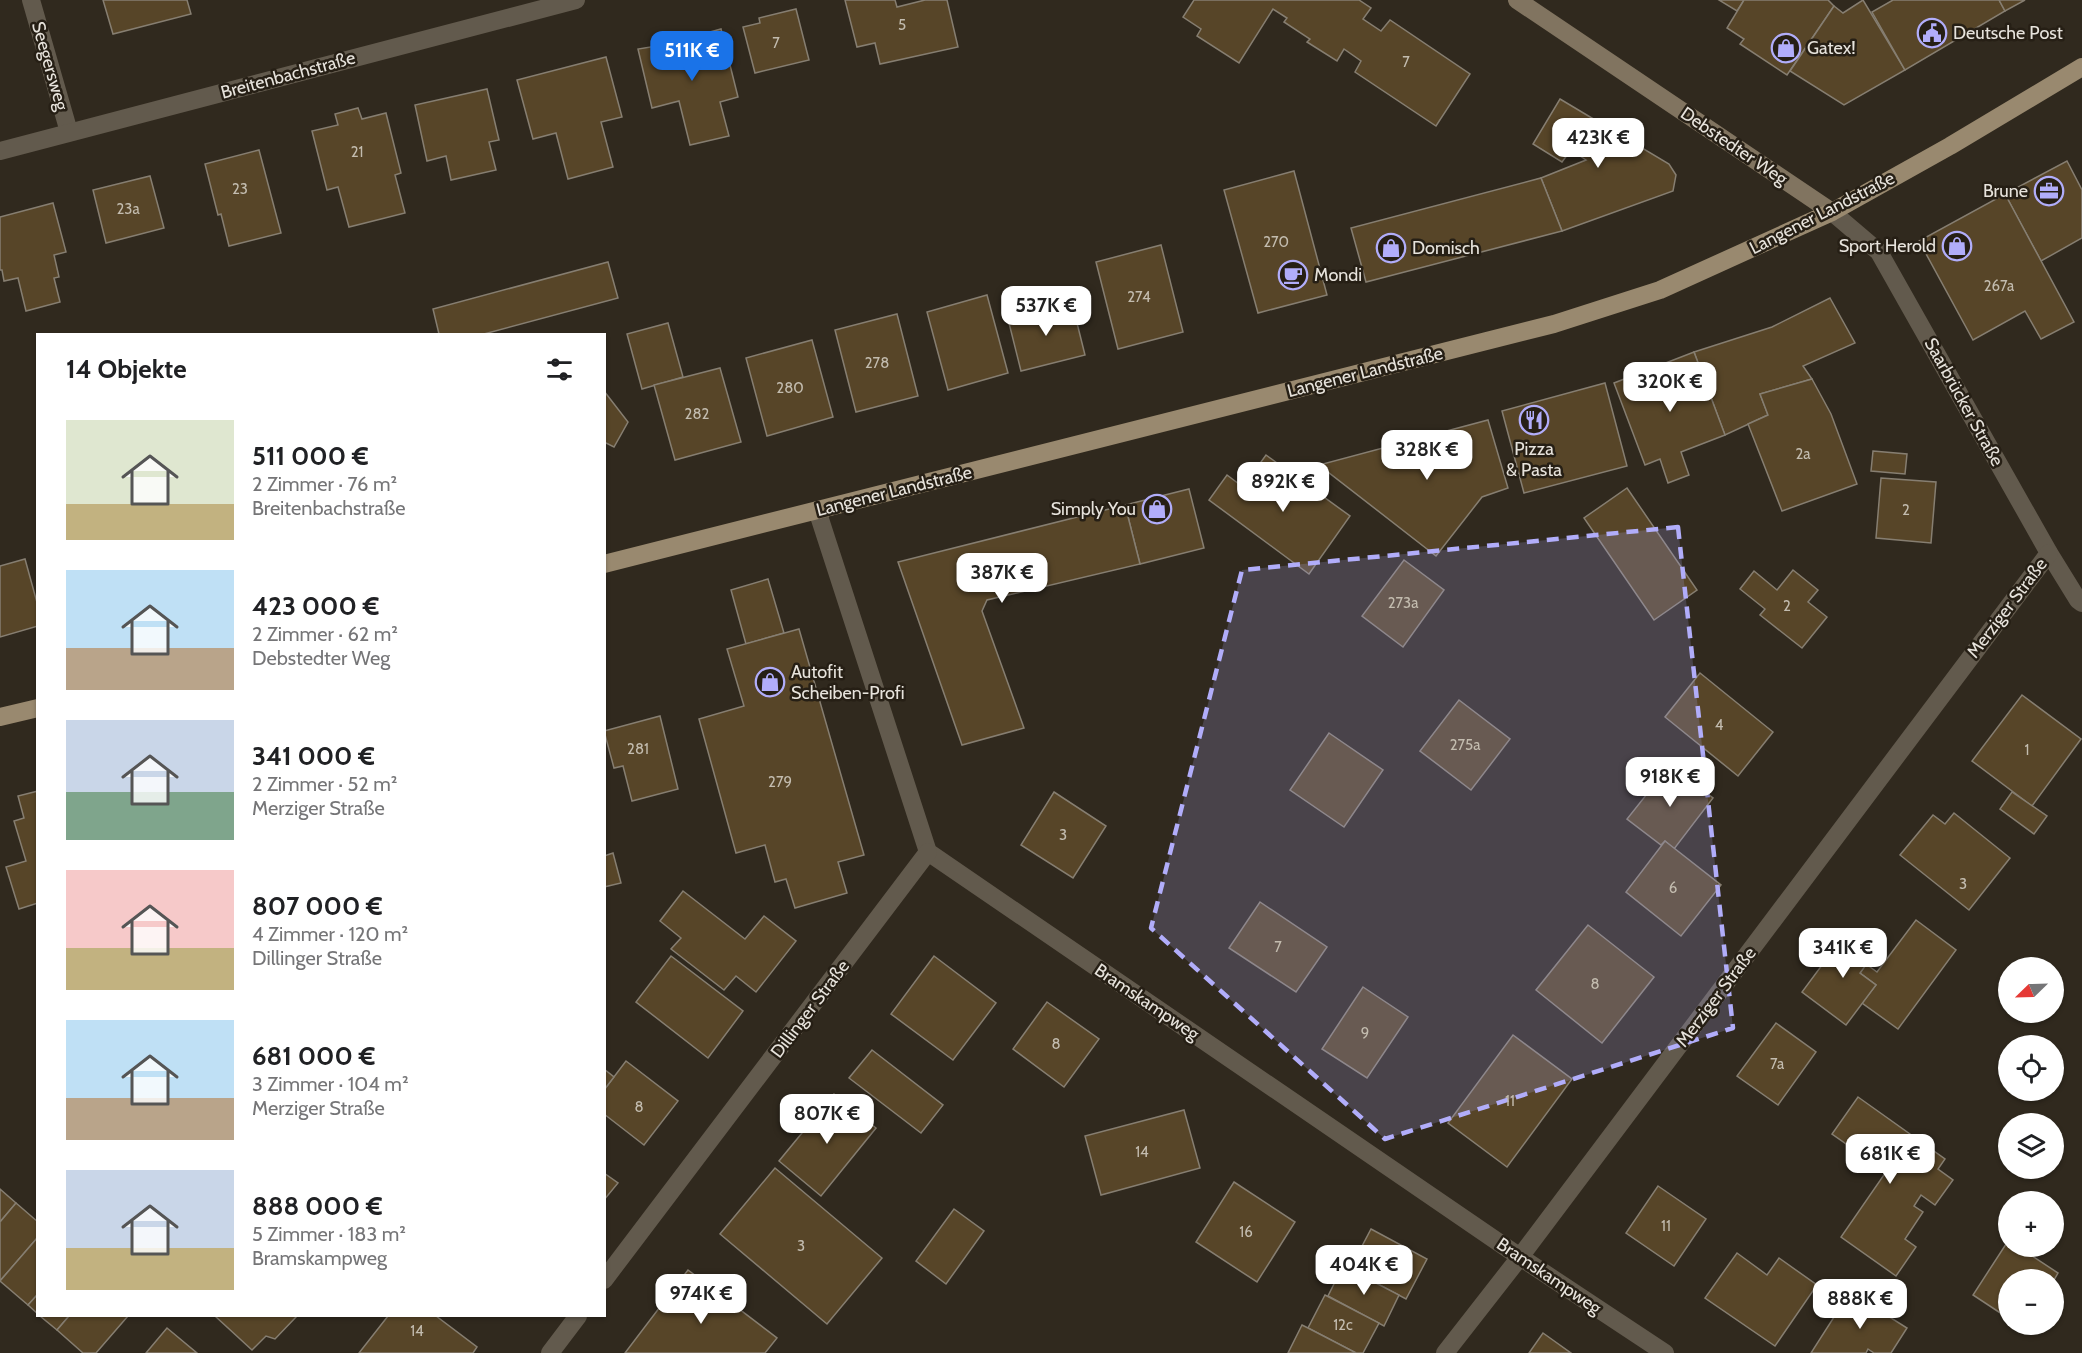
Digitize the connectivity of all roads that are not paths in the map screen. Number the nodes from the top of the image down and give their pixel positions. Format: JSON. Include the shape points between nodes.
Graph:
{"nodes":[{"id":1,"x":31,"y":0,"type":"edge"},
{"id":2,"x":576,"y":0,"type":"edge"},
{"id":3,"x":1517,"y":0,"type":"edge"},
{"id":4,"x":2082,"y":67,"type":"edge"},
{"id":5,"x":69,"y":132,"type":"junction"},
{"id":6,"x":0,"y":151,"type":"edge"},
{"id":7,"x":1832,"y":212,"type":"junction"},
{"id":8,"x":817,"y":510,"type":"junction"},
{"id":9,"x":2049,"y":553,"type":"junction"},
{"id":10,"x":606,"y":563,"type":"edge"},
{"id":11,"x":2082,"y":603,"type":"edge"},
{"id":12,"x":36,"y":708,"type":"edge"},
{"id":13,"x":0,"y":717,"type":"edge"},
{"id":14,"x":928,"y":852,"type":"junction"},
{"id":15,"x":1520,"y":1257,"type":"junction"},
{"id":16,"x":606,"y":1277,"type":"edge"},
{"id":17,"x":577,"y":1317,"type":"edge"},
{"id":18,"x":550,"y":1353,"type":"edge"},
{"id":19,"x":1445,"y":1353,"type":"edge"},
{"id":20,"x":1665,"y":1353,"type":"edge"}],
"edges":[{"from":1,"to":5,"type":"street","name":"Seegersweg"},
{"from":2,"to":5,"type":"street","name":"Breitenbachstraße"},
{"from":3,"to":7,"type":"street","name":"Debstedter Weg"},
{"from":4,"to":7,"type":"main road","name":"Langener Landstraße"},
{"from":5,"to":6,"type":"street","name":"Breitenbachstraße"},
{"from":7,"to":8,"type":"main road","name":"Langener Landstraße","via":[[1660,290],[1554,324]]},
{"from":7,"to":9,"type":"street","name":"Saarbrücker Straße","via":[[1879,252]]},
{"from":8,"to":10,"type":"main road","name":"Langener Landstraße"},
{"from":8,"to":14,"type":"street"},
{"from":9,"to":11,"type":"street","name":"Saarbrücker Straße"},
{"from":9,"to":15,"type":"street","name":"Merziger Straße"},
{"from":12,"to":13,"type":"main road"},
{"from":14,"to":15,"type":"street","name":"Bramskampweg"},
{"from":14,"to":16,"type":"street","name":"Dillinger Straße"},
{"from":15,"to":19,"type":"street","name":"Merziger Straße"},
{"from":15,"to":20,"type":"street","name":"Bramskampweg"},
{"from":17,"to":18,"type":"street"}]}
